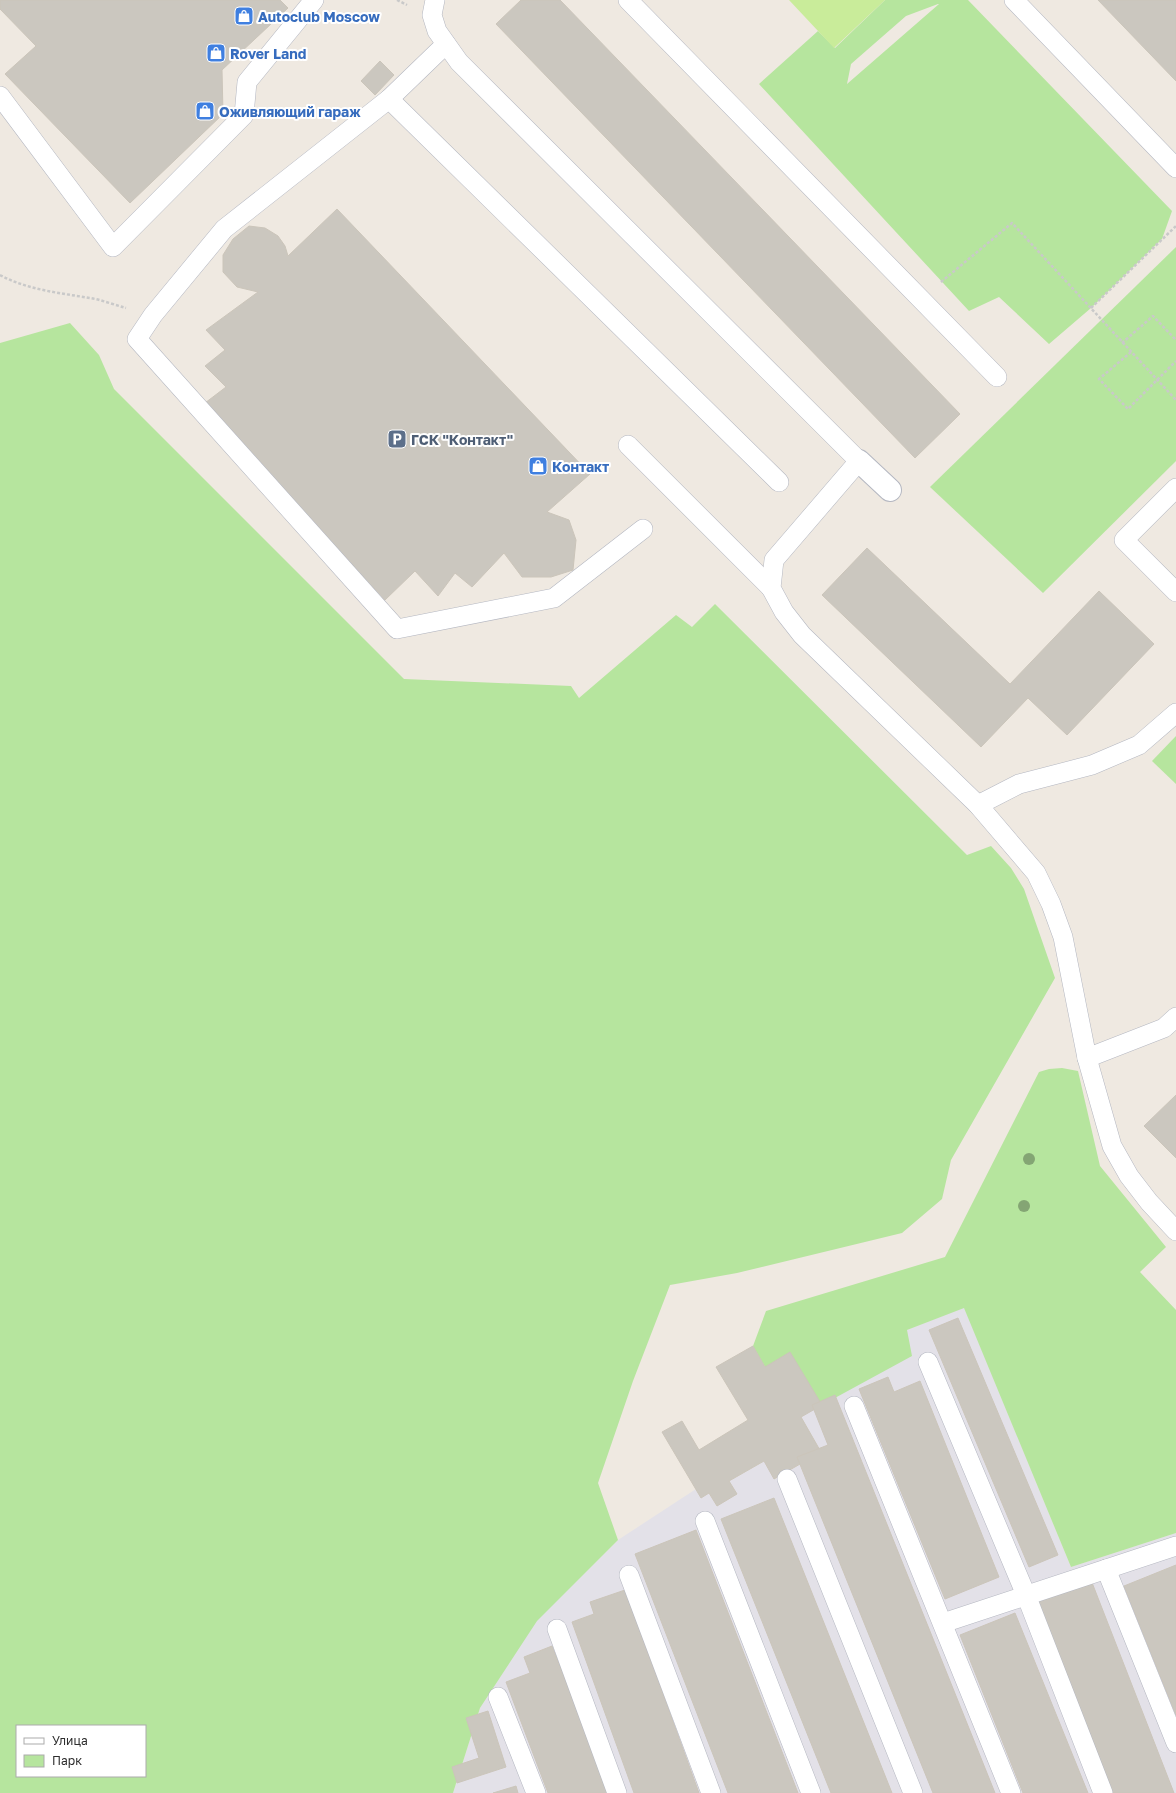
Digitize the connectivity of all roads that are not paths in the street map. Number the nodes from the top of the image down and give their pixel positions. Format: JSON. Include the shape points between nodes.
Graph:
{"nodes":[{"id":1,"x":314,"y":0,"type":"edge"},
{"id":2,"x":435,"y":0,"type":"edge"},
{"id":3,"x":628,"y":0,"type":"edge"},
{"id":4,"x":1014,"y":0,"type":"edge"},
{"id":5,"x":446,"y":44,"type":"junction"},
{"id":6,"x":0,"y":96,"type":"edge"},
{"id":7,"x":389,"y":99,"type":"junction"},
{"id":8,"x":1176,"y":168,"type":"edge"},
{"id":9,"x":997,"y":377,"type":"dead end"},
{"id":10,"x":628,"y":444,"type":"dead end"},
{"id":11,"x":859,"y":461,"type":"junction"},
{"id":12,"x":779,"y":482,"type":"dead end"},
{"id":13,"x":1176,"y":488,"type":"edge"},
{"id":14,"x":890,"y":490,"type":"dead end"},
{"id":15,"x":643,"y":529,"type":"dead end"},
{"id":16,"x":771,"y":588,"type":"junction"},
{"id":17,"x":1176,"y":592,"type":"edge"},
{"id":18,"x":1176,"y":713,"type":"edge"},
{"id":19,"x":978,"y":805,"type":"junction"},
{"id":20,"x":1176,"y":1017,"type":"edge"},
{"id":21,"x":1087,"y":1058,"type":"junction"},
{"id":22,"x":1176,"y":1231,"type":"edge"},
{"id":23,"x":928,"y":1362,"type":"dead end"},
{"id":24,"x":854,"y":1406,"type":"dead end"},
{"id":25,"x":787,"y":1479,"type":"dead end"},
{"id":26,"x":705,"y":1521,"type":"dead end"},
{"id":27,"x":1176,"y":1546,"type":"edge"},
{"id":28,"x":1106,"y":1569,"type":"junction"},
{"id":29,"x":629,"y":1575,"type":"dead end"},
{"id":30,"x":1026,"y":1596,"type":"junction"},
{"id":31,"x":943,"y":1623,"type":"junction"},
{"id":32,"x":557,"y":1629,"type":"dead end"},
{"id":33,"x":498,"y":1697,"type":"dead end"},
{"id":34,"x":1176,"y":1743,"type":"edge"},
{"id":35,"x":536,"y":1793,"type":"edge"},
{"id":36,"x":617,"y":1793,"type":"edge"},
{"id":37,"x":711,"y":1793,"type":"edge"},
{"id":38,"x":811,"y":1793,"type":"edge"},
{"id":39,"x":913,"y":1793,"type":"edge"},
{"id":40,"x":1011,"y":1793,"type":"edge"},
{"id":41,"x":1103,"y":1793,"type":"edge"}],
"edges":[{"from":1,"to":6,"type":"lane","via":[[247,82],[244,115],[113,247]]},
{"from":2,"to":5,"type":"lane","via":[[432,15],[437,31]]},
{"from":3,"to":9,"type":"lane"},
{"from":4,"to":8,"type":"lane"},
{"from":5,"to":7,"type":"lane"},
{"from":5,"to":11,"type":"lane","via":[[460,62]]},
{"from":7,"to":12,"type":"lane"},
{"from":7,"to":15,"type":"lane","via":[[224,229],[153,315],[137,339],[397,629],[554,598]]},
{"from":10,"to":16,"type":"lane"},
{"from":11,"to":14,"type":"street"},
{"from":11,"to":16,"type":"lane","via":[[774,560]]},
{"from":13,"to":17,"type":"lane","via":[[1124,540]]},
{"from":16,"to":19,"type":"lane","via":[[784,612],[802,635]]},
{"from":18,"to":19,"type":"lane","via":[[1139,745],[1092,765],[1019,784]]},
{"from":19,"to":21,"type":"lane","via":[[1036,873],[1051,904],[1063,937]]},
{"from":20,"to":21,"type":"lane","via":[[1164,1028]]},
{"from":21,"to":22,"type":"lane","via":[[1112,1146],[1129,1176]]},
{"from":23,"to":30,"type":"lane"},
{"from":24,"to":31,"type":"lane"},
{"from":25,"to":39,"type":"lane"},
{"from":26,"to":38,"type":"lane"},
{"from":27,"to":28,"type":"lane"},
{"from":28,"to":30,"type":"lane"},
{"from":28,"to":34,"type":"lane"},
{"from":29,"to":37,"type":"lane"},
{"from":30,"to":31,"type":"lane"},
{"from":30,"to":41,"type":"lane"},
{"from":31,"to":40,"type":"lane"},
{"from":32,"to":36,"type":"lane"},
{"from":33,"to":35,"type":"lane"}]}
